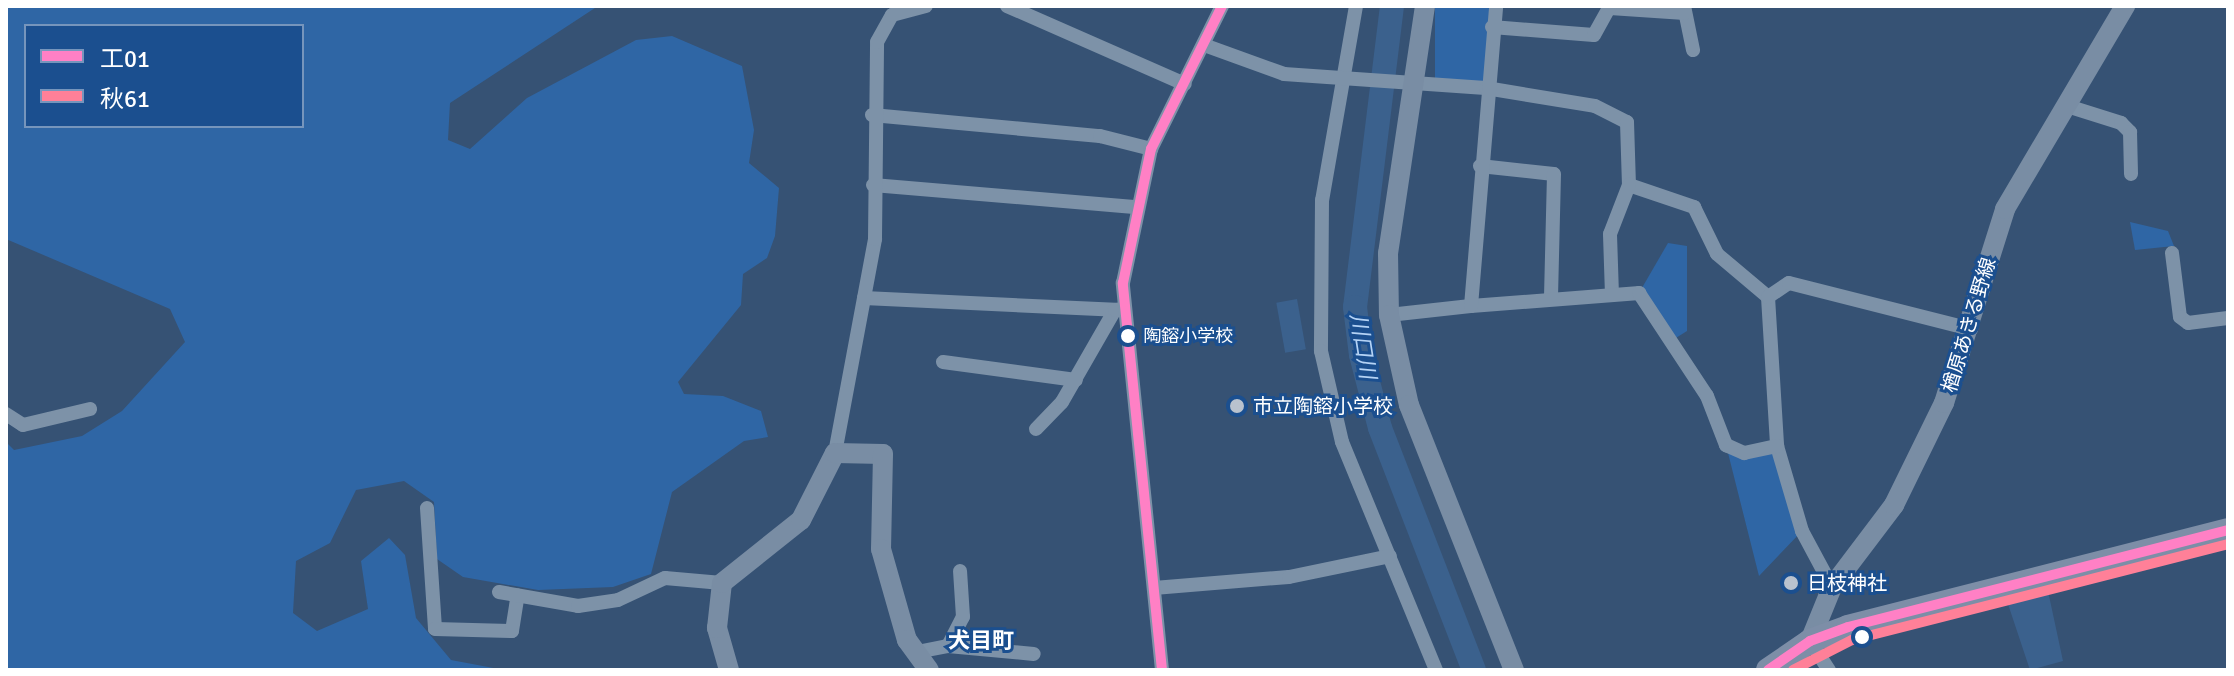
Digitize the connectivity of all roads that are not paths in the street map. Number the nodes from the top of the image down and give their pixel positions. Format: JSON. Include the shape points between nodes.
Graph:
{"nodes":[{"id":1,"x":926,"y":6,"type":"edge"},
{"id":2,"x":1007,"y":6,"type":"edge"},
{"id":3,"x":1222,"y":6,"type":"edge"},
{"id":4,"x":1356,"y":6,"type":"edge"},
{"id":5,"x":1425,"y":6,"type":"edge"},
{"id":6,"x":1496,"y":6,"type":"edge"},
{"id":7,"x":2125,"y":6,"type":"edge"},
{"id":8,"x":1610,"y":7,"type":"edge"},
{"id":9,"x":1684,"y":10,"type":"edge"},
{"id":10,"x":1492,"y":27,"type":"junction"},
{"id":11,"x":1204,"y":45,"type":"junction"},
{"id":12,"x":1693,"y":50,"type":"dead end"},
{"id":13,"x":1346,"y":74,"type":"junction"},
{"id":14,"x":1405,"y":82,"type":"junction"},
{"id":15,"x":1185,"y":84,"type":"junction"},
{"id":16,"x":1486,"y":88,"type":"junction"},
{"id":17,"x":2064,"y":105,"type":"junction"},
{"id":18,"x":872,"y":115,"type":"junction"},
{"id":19,"x":1151,"y":149,"type":"junction"},
{"id":20,"x":1480,"y":166,"type":"junction"},
{"id":21,"x":2131,"y":174,"type":"dead end"},
{"id":22,"x":873,"y":185,"type":"junction"},
{"id":23,"x":1629,"y":185,"type":"junction"},
{"id":24,"x":1134,"y":207,"type":"junction"},
{"id":25,"x":2172,"y":253,"type":"dead end"},
{"id":26,"x":1612,"y":295,"type":"junction"},
{"id":27,"x":1768,"y":297,"type":"junction"},
{"id":28,"x":864,"y":298,"type":"junction"},
{"id":29,"x":1551,"y":299,"type":"junction"},
{"id":30,"x":1471,"y":306,"type":"junction"},
{"id":31,"x":1119,"y":310,"type":"junction"},
{"id":32,"x":1389,"y":315,"type":"junction"},
{"id":33,"x":2228,"y":318,"type":"edge"},
{"id":34,"x":1971,"y":329,"type":"junction"},
{"id":35,"x":951,"y":369,"type":"dead end"},
{"id":36,"x":1076,"y":380,"type":"junction"},
{"id":37,"x":90,"y":409,"type":"dead end"},
{"id":38,"x":6,"y":414,"type":"edge"},
{"id":39,"x":1036,"y":429,"type":"dead end"},
{"id":40,"x":1777,"y":446,"type":"junction"},
{"id":41,"x":835,"y":453,"type":"junction"},
{"id":42,"x":427,"y":508,"type":"dead end"},
{"id":43,"x":2228,"y":530,"type":"edge"},
{"id":44,"x":1390,"y":556,"type":"junction"},
{"id":45,"x":960,"y":571,"type":"dead end"},
{"id":46,"x":722,"y":583,"type":"junction"},
{"id":47,"x":1832,"y":587,"type":"junction"},
{"id":48,"x":1154,"y":588,"type":"junction"},
{"id":49,"x":499,"y":592,"type":"dead end"},
{"id":50,"x":518,"y":595,"type":"junction"},
{"id":51,"x":1810,"y":641,"type":"junction"},
{"id":52,"x":948,"y":646,"type":"junction"},
{"id":53,"x":917,"y":652,"type":"junction"},
{"id":54,"x":1034,"y":654,"type":"dead end"},
{"id":55,"x":1771,"y":669,"type":"edge"},
{"id":56,"x":729,"y":670,"type":"edge"},
{"id":57,"x":929,"y":670,"type":"edge"},
{"id":58,"x":1162,"y":670,"type":"edge"},
{"id":59,"x":1436,"y":670,"type":"edge"},
{"id":60,"x":1514,"y":670,"type":"edge"},
{"id":61,"x":1829,"y":670,"type":"edge"}],
"edges":[{"from":1,"to":18,"type":"street","via":[[880,26]]},
{"from":2,"to":15,"type":"street"},
{"from":3,"to":11,"type":"street"},
{"from":4,"to":13,"type":"street"},
{"from":5,"to":14,"type":"main road"},
{"from":6,"to":10,"type":"street"},
{"from":7,"to":17,"type":"main road","name":"楢原あきる野線"},
{"from":8,"to":9,"type":"street"},
{"from":8,"to":10,"type":"street","via":[[1594,35]]},
{"from":9,"to":12,"type":"street"},
{"from":10,"to":16,"type":"street"},
{"from":11,"to":13,"type":"street","via":[[1284,74]]},
{"from":11,"to":15,"type":"street"},
{"from":13,"to":14,"type":"street"},
{"from":13,"to":44,"type":"street","via":[[1322,200],[1320,340],[1342,442]]},
{"from":14,"to":16,"type":"street"},
{"from":14,"to":32,"type":"main road","via":[[1388,253]]},
{"from":15,"to":19,"type":"street"},
{"from":16,"to":20,"type":"street"},
{"from":16,"to":23,"type":"street","via":[[1616,114],[1629,134]]},
{"from":17,"to":21,"type":"street","via":[[2121,123],[2130,132]]},
{"from":17,"to":34,"type":"main road","name":"楢原あきる野線","via":[[2005,209]]},
{"from":18,"to":19,"type":"street","via":[[1100,136]]},
{"from":18,"to":22,"type":"street"},
{"from":19,"to":24,"type":"street"},
{"from":20,"to":29,"type":"street","via":[[1554,174]]},
{"from":20,"to":30,"type":"street"},
{"from":22,"to":24,"type":"street"},
{"from":22,"to":28,"type":"street","via":[[875,239]]},
{"from":23,"to":26,"type":"street","via":[[1610,234]]},
{"from":23,"to":27,"type":"street","via":[[1694,207],[1717,254]]},
{"from":24,"to":31,"type":"street"},
{"from":25,"to":33,"type":"street","via":[[2180,317],[2188,323]]},
{"from":26,"to":29,"type":"street"},
{"from":26,"to":40,"type":"street","via":[[1639,293],[1707,396],[1726,445],[1744,453]]},
{"from":27,"to":34,"type":"street","via":[[1789,283]]},
{"from":27,"to":40,"type":"street"},
{"from":28,"to":31,"type":"street"},
{"from":28,"to":41,"type":"street"},
{"from":29,"to":30,"type":"street"},
{"from":30,"to":32,"type":"street"},
{"from":31,"to":36,"type":"street"},
{"from":31,"to":48,"type":"street"},
{"from":32,"to":60,"type":"main road","via":[[1409,405]]},
{"from":34,"to":47,"type":"main road","name":"楢原あきる野線","via":[[1894,505]]},
{"from":35,"to":36,"type":"street"},
{"from":36,"to":39,"type":"street"},
{"from":37,"to":38,"type":"street","via":[[23,425]]},
{"from":40,"to":47,"type":"street","via":[[1802,531]]},
{"from":41,"to":46,"type":"main road","via":[[801,520]]},
{"from":41,"to":53,"type":"main road","via":[[883,454],[881,549],[903,631]]},
{"from":42,"to":50,"type":"street","via":[[435,629],[512,631]]},
{"from":43,"to":51,"type":"main road"},
{"from":44,"to":48,"type":"street","via":[[1289,577]]},
{"from":44,"to":59,"type":"street"},
{"from":45,"to":52,"type":"street","via":[[963,617]]},
{"from":46,"to":50,"type":"street","via":[[665,578],[618,600],[578,606]]},
{"from":46,"to":56,"type":"main road","via":[[717,628]]},
{"from":47,"to":51,"type":"main road","name":"楢原あきる野線"},
{"from":48,"to":58,"type":"street"},
{"from":49,"to":50,"type":"street"},
{"from":51,"to":55,"type":"main road"},
{"from":51,"to":61,"type":"street"},
{"from":52,"to":53,"type":"street"},
{"from":52,"to":54,"type":"street"},
{"from":53,"to":57,"type":"main road"}]}
